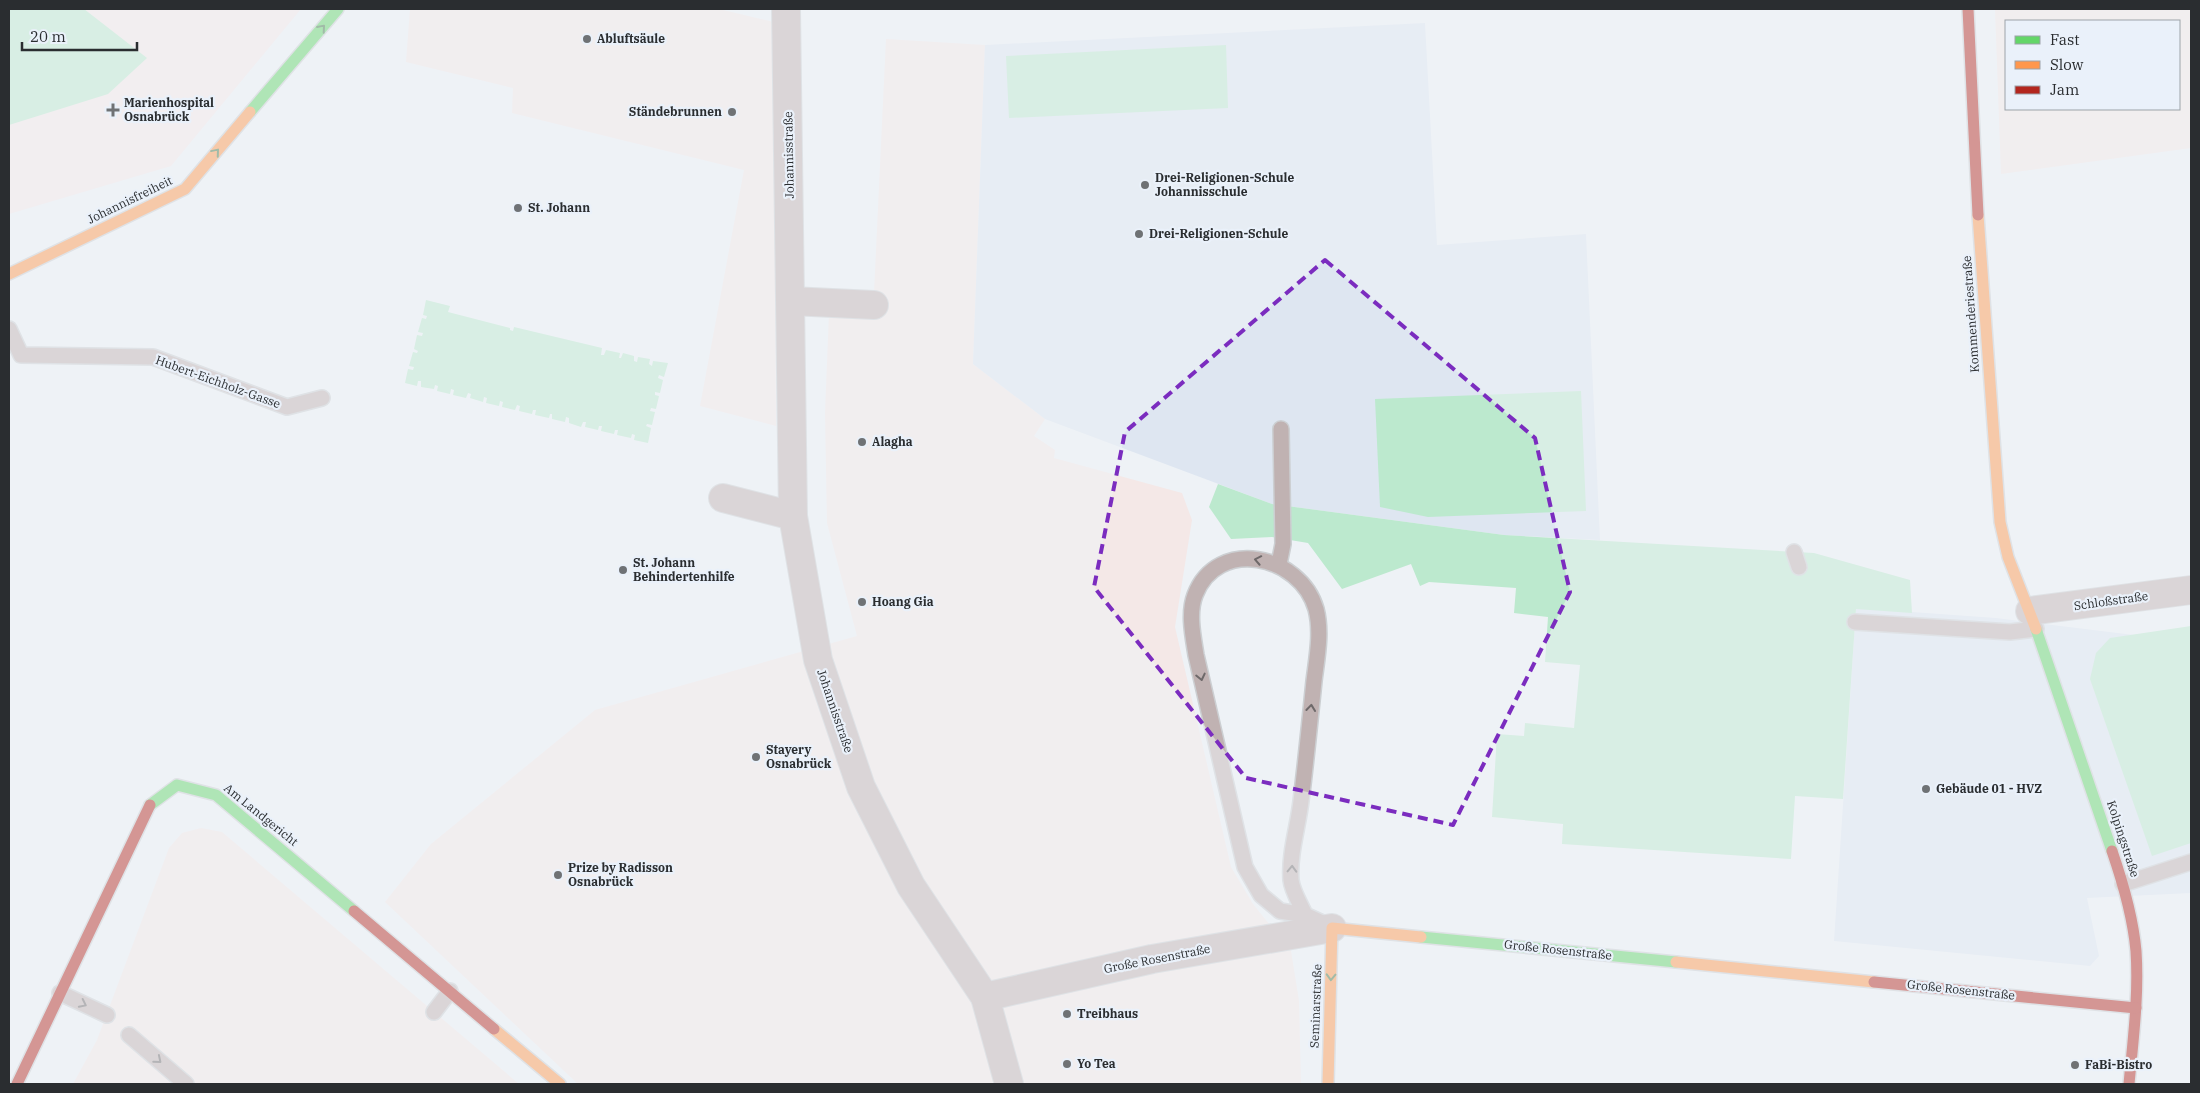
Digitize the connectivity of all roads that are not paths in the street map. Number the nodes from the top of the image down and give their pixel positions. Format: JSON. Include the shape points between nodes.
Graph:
{"nodes":[{"id":1,"x":338,"y":9,"type":"edge"},
{"id":2,"x":786,"y":9,"type":"edge"},
{"id":3,"x":1968,"y":9,"type":"edge"},
{"id":4,"x":9,"y":274,"type":"edge"},
{"id":5,"x":791,"y":301,"type":"junction"},
{"id":6,"x":874,"y":305,"type":"dead end"},
{"id":7,"x":9,"y":329,"type":"edge"},
{"id":8,"x":322,"y":398,"type":"dead end"},
{"id":9,"x":1281,"y":429,"type":"dead end"},
{"id":10,"x":723,"y":498,"type":"dead end"},
{"id":11,"x":793,"y":516,"type":"junction"},
{"id":12,"x":1279,"y":564,"type":"junction"},
{"id":13,"x":2191,"y":590,"type":"edge"},
{"id":14,"x":2033,"y":620,"type":"junction"},
{"id":15,"x":1855,"y":622,"type":"dead end"},
{"id":16,"x":2191,"y":862,"type":"edge"},
{"id":17,"x":2123,"y":884,"type":"junction"},
{"id":18,"x":1305,"y":915,"type":"junction"},
{"id":19,"x":1332,"y":928,"type":"junction"},
{"id":20,"x":450,"y":992,"type":"junction"},
{"id":21,"x":60,"y":993,"type":"junction"},
{"id":22,"x":985,"y":997,"type":"junction"},
{"id":23,"x":2136,"y":1008,"type":"junction"},
{"id":24,"x":434,"y":1012,"type":"dead end"},
{"id":25,"x":106,"y":1015,"type":"dead end"},
{"id":26,"x":129,"y":1035,"type":"dead end"},
{"id":27,"x":17,"y":1084,"type":"edge"},
{"id":28,"x":186,"y":1084,"type":"edge"},
{"id":29,"x":560,"y":1084,"type":"edge"},
{"id":30,"x":1009,"y":1084,"type":"edge"},
{"id":31,"x":1328,"y":1084,"type":"edge"},
{"id":32,"x":2129,"y":1084,"type":"edge"}],
"edges":[{"from":4,"to":1,"type":"street","name":"Johannisfreiheit","one_way":true,"via":[[185,189]]},
{"from":2,"to":5,"type":"street","name":"Johannisstraße"},
{"from":3,"to":14,"type":"street","name":"Kommenderiestraße","via":[[1974,164],[2000,522],[2008,557]]},
{"from":5,"to":6,"type":"street"},
{"from":5,"to":11,"type":"street","name":"Johannisstraße"},
{"from":7,"to":8,"type":"lane","name":"Hubert-Eichholz-Gasse","via":[[21,355],[153,357],[287,408]]},
{"from":9,"to":12,"type":"lane","via":[[1283,544]]},
{"from":10,"to":11,"type":"street"},
{"from":11,"to":22,"type":"street","name":"Johannisstraße","via":[[818,660],[861,787],[911,886]]},
{"from":18,"to":12,"type":"lane","one_way":true,"via":[[1291,881],[1292,852],[1301,803],[1319,638],[1316,609],[1302,583]]},
{"from":12,"to":18,"type":"lane","one_way":true,"via":[[1251,558],[1230,561],[1207,574],[1195,595],[1192,625],[1196,655],[1245,866],[1261,895],[1280,911]]},
{"from":13,"to":14,"type":"street","name":"Schloßstraße"},
{"from":14,"to":15,"type":"lane","via":[[2010,632]]},
{"from":14,"to":17,"type":"street","name":"Kolpingstraße"},
{"from":16,"to":17,"type":"lane"},
{"from":17,"to":23,"type":"street","name":"Kolpingstraße","via":[[2136,950]]},
{"from":18,"to":19,"type":"lane"},
{"from":19,"to":22,"type":"street","name":"Große Rosenstraße","via":[[1152,959]]},
{"from":19,"to":23,"type":"street","name":"Große Rosenstraße"},
{"from":19,"to":31,"type":"street","name":"Seminarstraße","one_way":true},
{"from":20,"to":21,"type":"street","name":"Am Landgericht","via":[[216,795],[177,785],[147,807]]},
{"from":20,"to":24,"type":"lane"},
{"from":20,"to":29,"type":"street","name":"Am Landgericht"},
{"from":21,"to":25,"type":"lane","one_way":true},
{"from":21,"to":27,"type":"street","name":"Am Landgericht"},
{"from":22,"to":30,"type":"street","name":"Johannisstraße"},
{"from":23,"to":32,"type":"street","name":"Kolpingstraße"},
{"from":26,"to":28,"type":"lane","one_way":true}]}
